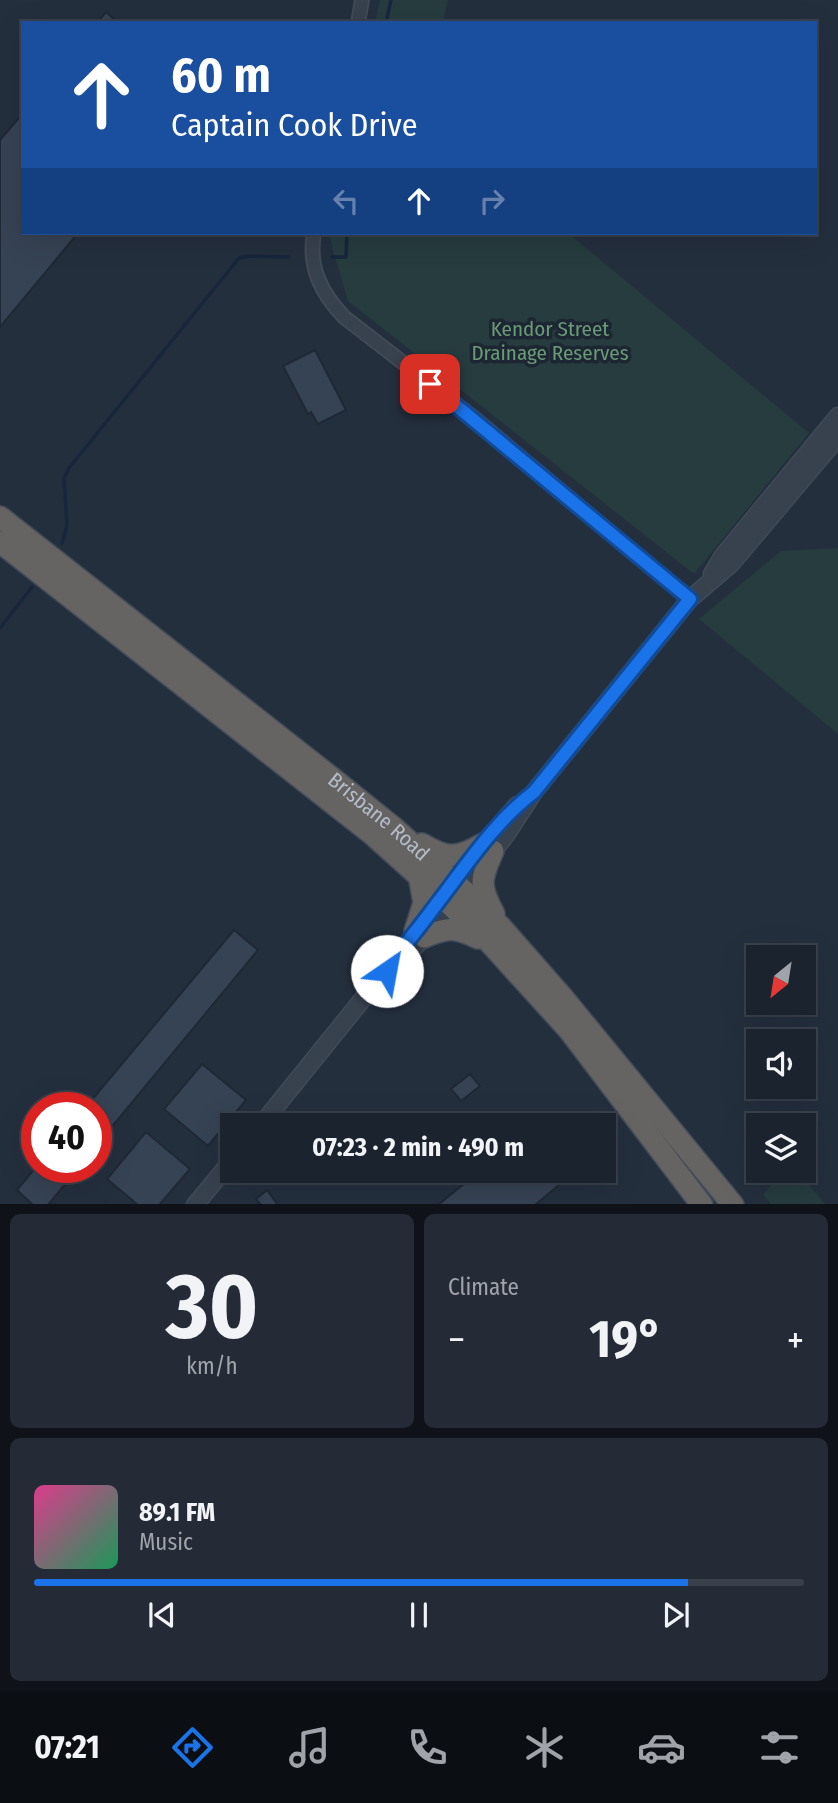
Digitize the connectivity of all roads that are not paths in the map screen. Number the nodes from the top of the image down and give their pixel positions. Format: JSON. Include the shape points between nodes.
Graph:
{"nodes":[{"id":1,"x":362,"y":0,"type":"edge"},
{"id":2,"x":358,"y":21,"type":"edge"},
{"id":3,"x":314,"y":235,"type":"edge"},
{"id":4,"x":838,"y":416,"type":"edge"},
{"id":5,"x":838,"y":437,"type":"edge"},
{"id":6,"x":0,"y":517,"type":"edge"},
{"id":7,"x":0,"y":542,"type":"edge"},
{"id":8,"x":708,"y":583,"type":"junction"},
{"id":9,"x":690,"y":599,"type":"junction"},
{"id":10,"x":393,"y":827,"type":"junction"},
{"id":11,"x":488,"y":848,"type":"junction"},
{"id":12,"x":419,"y":875,"type":"junction"},
{"id":13,"x":452,"y":893,"type":"junction"},
{"id":14,"x":420,"y":934,"type":"junction"},
{"id":15,"x":495,"y":935,"type":"junction"},
{"id":16,"x":271,"y":1113,"type":"edge"},
{"id":17,"x":220,"y":1175,"type":"edge"},
{"id":18,"x":196,"y":1204,"type":"edge"},
{"id":19,"x":701,"y":1204,"type":"edge"},
{"id":20,"x":732,"y":1204,"type":"edge"}],
"edges":[{"from":1,"to":2,"type":"street"},
{"from":3,"to":9,"type":"street","via":[[318,284],[344,317]]},
{"from":4,"to":8,"type":"street","via":[[722,557]]},
{"from":5,"to":8,"type":"street","via":[[731,564]]},
{"from":6,"to":10,"type":"highway","name":"Brisbane Road"},
{"from":7,"to":12,"type":"highway","name":"Brisbane Road"},
{"from":8,"to":9,"type":"street"},
{"from":9,"to":11,"type":"street","via":[[534,792],[516,805]]},
{"from":10,"to":11,"type":"highway","via":[[445,856]]},
{"from":10,"to":13,"type":"highway","name":"Brisbane Road"},
{"from":11,"to":13,"type":"street"},
{"from":11,"to":15,"type":"highway","via":[[482,883]]},
{"from":12,"to":13,"type":"highway","name":"Brisbane Road"},
{"from":12,"to":14,"type":"highway","via":[[424,903]]},
{"from":13,"to":14,"type":"street"},
{"from":13,"to":15,"type":"highway","name":"Brisbane Road"},
{"from":14,"to":15,"type":"highway","via":[[454,928]]},
{"from":14,"to":16,"type":"street"},
{"from":15,"to":19,"type":"highway","name":"Brisbane Road"},
{"from":15,"to":20,"type":"highway","name":"Brisbane Road","via":[[573,1009]]},
{"from":17,"to":18,"type":"street"}]}
